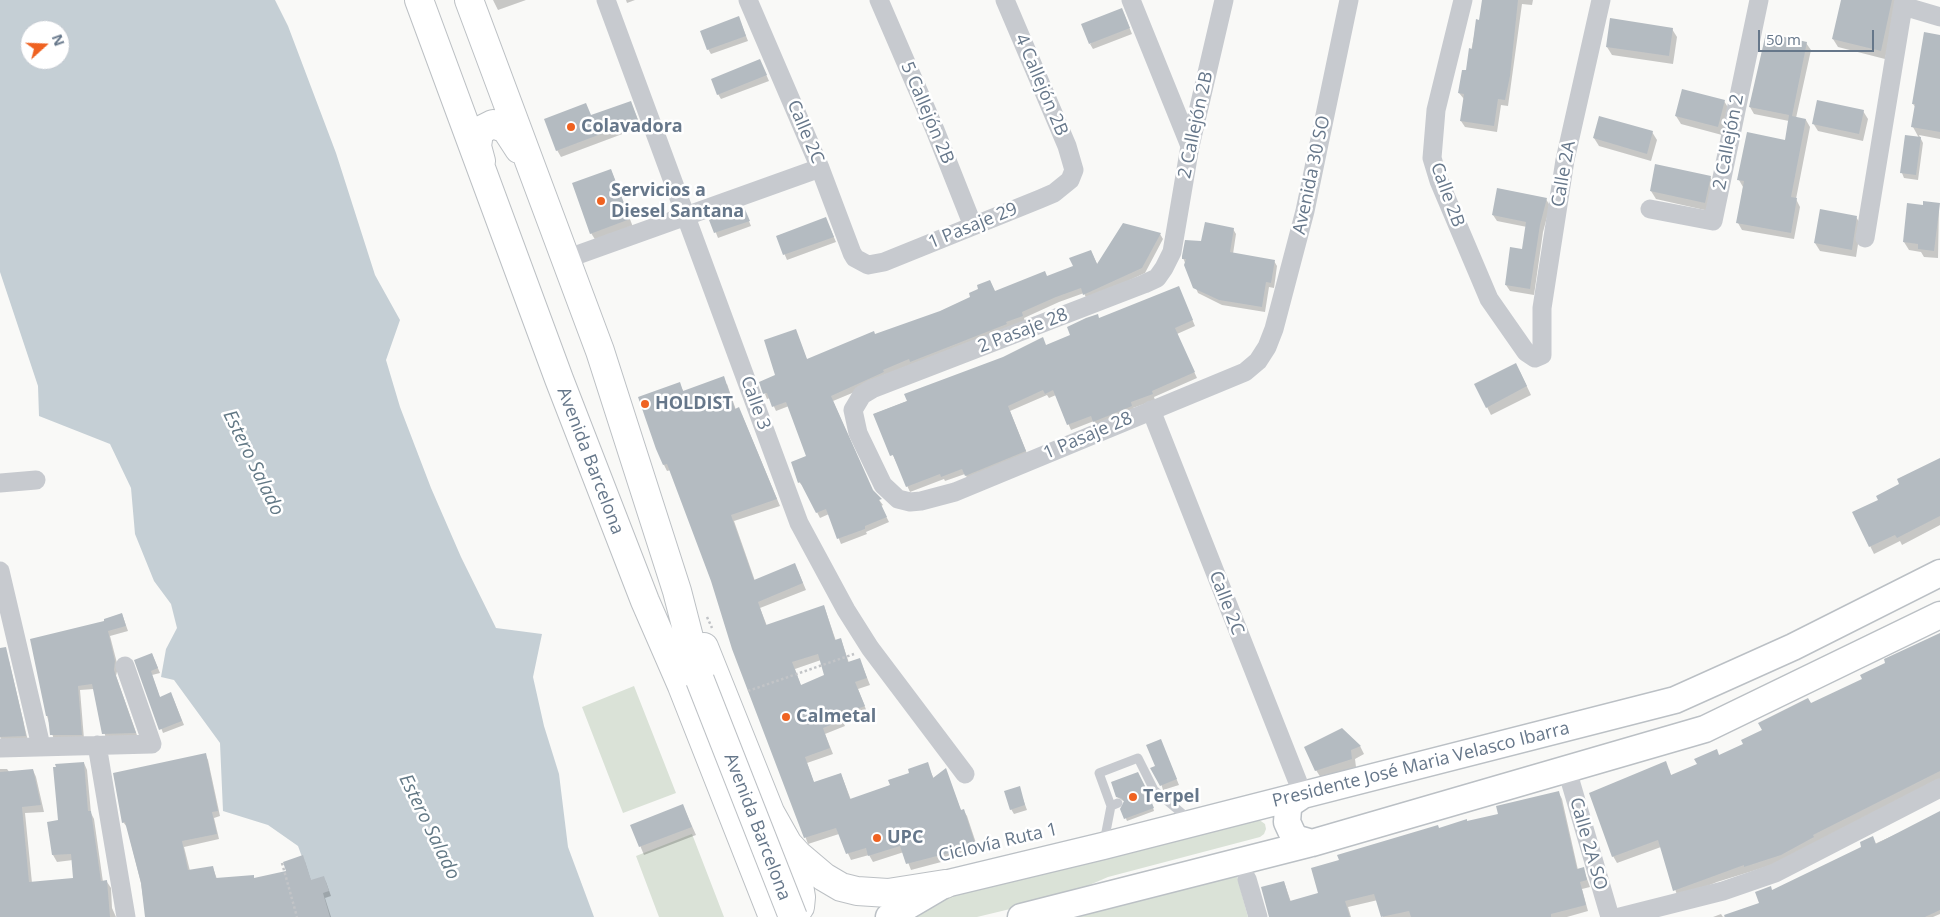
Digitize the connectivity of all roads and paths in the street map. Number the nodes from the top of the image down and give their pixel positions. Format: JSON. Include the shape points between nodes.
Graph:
{"nodes":[{"id":1,"x":419,"y":0,"type":"edge"},
{"id":2,"x":469,"y":0,"type":"edge"},
{"id":3,"x":606,"y":0,"type":"edge"},
{"id":4,"x":748,"y":0,"type":"edge"},
{"id":5,"x":879,"y":0,"type":"edge"},
{"id":6,"x":1005,"y":0,"type":"edge"},
{"id":7,"x":1131,"y":0,"type":"edge"},
{"id":8,"x":1224,"y":0,"type":"edge"},
{"id":9,"x":1349,"y":0,"type":"edge"},
{"id":10,"x":1463,"y":0,"type":"edge"},
{"id":11,"x":1601,"y":0,"type":"edge"},
{"id":12,"x":1759,"y":0,"type":"edge"},
{"id":13,"x":1903,"y":3,"type":"edge"},
{"id":14,"x":1940,"y":17,"type":"edge"},
{"id":15,"x":1190,"y":146,"type":"junction"},
{"id":16,"x":531,"y":168,"type":"junction"},
{"id":17,"x":820,"y":168,"type":"junction"},
{"id":18,"x":1074,"y":170,"type":"joint"},
{"id":19,"x":484,"y":180,"type":"junction"},
{"id":20,"x":1650,"y":209,"type":"dead end"},
{"id":21,"x":685,"y":216,"type":"junction"},
{"id":22,"x":973,"y":226,"type":"junction"},
{"id":23,"x":1865,"y":238,"type":"dead end"},
{"id":24,"x":1172,"y":252,"type":"joint"},
{"id":25,"x":566,"y":259,"type":"junction"},
{"id":26,"x":861,"y":263,"type":"joint"},
{"id":27,"x":1267,"y":347,"type":"joint"},
{"id":28,"x":1543,"y":351,"type":"joint"},
{"id":29,"x":1151,"y":410,"type":"junction"},
{"id":30,"x":36,"y":480,"type":"dead end"},
{"id":31,"x":0,"y":483,"type":"edge"},
{"id":32,"x":898,"y":499,"type":"joint"},
{"id":33,"x":0,"y":571,"type":"edge"},
{"id":34,"x":1940,"y":573,"type":"edge"},
{"id":35,"x":677,"y":591,"type":"junction"},
{"id":36,"x":645,"y":601,"type":"junction"},
{"id":37,"x":706,"y":613,"type":"dead end"},
{"id":38,"x":1940,"y":615,"type":"edge"},
{"id":39,"x":713,"y":631,"type":"dead end"},
{"id":40,"x":1793,"y":647,"type":"junction"},
{"id":41,"x":870,"y":648,"type":"junction"},
{"id":42,"x":125,"y":666,"type":"dead end"},
{"id":43,"x":1811,"y":678,"type":"junction"},
{"id":44,"x":691,"y":683,"type":"junction"},
{"id":45,"x":748,"y":691,"type":"dead end"},
{"id":46,"x":97,"y":745,"type":"junction"},
{"id":47,"x":41,"y":746,"type":"junction"},
{"id":48,"x":0,"y":748,"type":"edge"},
{"id":49,"x":1567,"y":770,"type":"junction"},
{"id":50,"x":965,"y":774,"type":"dead end"},
{"id":51,"x":1940,"y":788,"type":"edge"},
{"id":52,"x":1302,"y":795,"type":"junction"},
{"id":53,"x":1248,"y":808,"type":"junction"},
{"id":54,"x":770,"y":812,"type":"junction"},
{"id":55,"x":1193,"y":822,"type":"junction"},
{"id":56,"x":1312,"y":843,"type":"junction"},
{"id":57,"x":1104,"y":846,"type":"junction"},
{"id":58,"x":1259,"y":856,"type":"junction"},
{"id":59,"x":282,"y":863,"type":"dead end"},
{"id":60,"x":1247,"y":879,"type":"dead end"},
{"id":61,"x":945,"y":884,"type":"junction"},
{"id":62,"x":759,"y":914,"type":"edge"},
{"id":63,"x":126,"y":917,"type":"edge"},
{"id":64,"x":297,"y":917,"type":"edge"},
{"id":65,"x":792,"y":917,"type":"edge"},
{"id":66,"x":889,"y":917,"type":"edge"},
{"id":67,"x":1021,"y":917,"type":"edge"},
{"id":68,"x":1258,"y":917,"type":"edge"},
{"id":69,"x":1610,"y":917,"type":"edge"},
{"id":70,"x":1620,"y":917,"type":"edge"}],
"edges":[{"from":1,"to":19,"type":"main road","name":"Avenida Barcelona"},
{"from":2,"to":16,"type":"main road","name":"Avenida Barcelona"},
{"from":3,"to":21,"type":"street","name":"Calle 3"},
{"from":4,"to":17,"type":"street","name":"Calle 2C"},
{"from":5,"to":22,"type":"street","name":"5 Callejón 2B"},
{"from":6,"to":18,"type":"street","name":"4 Callejón 2B","via":[[1068,146]]},
{"from":7,"to":15,"type":"street"},
{"from":8,"to":15,"type":"street","name":"2 Callejón 2B"},
{"from":9,"to":27,"type":"street","name":"Avenida 30 SO","via":[[1305,211]]},
{"from":10,"to":28,"type":"street","name":"Calle 2B","via":[[1436,110],[1432,158],[1442,190],[1488,299],[1530,356],[1538,358]]},
{"from":11,"to":28,"type":"street","name":"Calle 2A","via":[[1564,170],[1542,308]]},
{"from":12,"to":20,"type":"street","name":"2 Callejón 2","via":[[1713,221]]},
{"from":13,"to":14,"type":"street"},
{"from":13,"to":23,"type":"street"},
{"from":15,"to":24,"type":"street","name":"2 Callejón 2B"},
{"from":16,"to":19,"type":"main road","via":[[510,134],[502,126],[493,124],[483,129],[478,138]]},
{"from":16,"to":25,"type":"main road","name":"Avenida Barcelona"},
{"from":17,"to":21,"type":"street"},
{"from":17,"to":26,"type":"street","name":"Calle 2C","via":[[852,253]]},
{"from":18,"to":22,"type":"street","name":"1 Pasaje 29","via":[[1070,180],[1054,193]]},
{"from":19,"to":36,"type":"main road","name":"Avenida Barcelona"},
{"from":21,"to":25,"type":"street"},
{"from":21,"to":41,"type":"street","name":"Calle 3","via":[[799,523]]},
{"from":22,"to":26,"type":"street","name":"1 Pasaje 29","via":[[884,262]]},
{"from":24,"to":32,"type":"street","name":"2 Pasaje 28","via":[[1157,278],[1144,284],[862,395],[853,410],[858,433],[883,485]]},
{"from":25,"to":35,"type":"main road","name":"Avenida Barcelona","via":[[600,351]]},
{"from":27,"to":29,"type":"street","name":"1 Pasaje 28","via":[[1245,372]]},
{"from":29,"to":32,"type":"street","name":"1 Pasaje 28","via":[[936,499],[910,502]]},
{"from":29,"to":52,"type":"street","name":"Calle 2C"},
{"from":30,"to":31,"type":"street"},
{"from":33,"to":47,"type":"street"},
{"from":34,"to":40,"type":"main road","name":"Presidente José Maria Velasco Ibarra"},
{"from":35,"to":44,"type":"main road","name":"Avenida Barcelona"},
{"from":35,"to":54,"type":"main road","via":[[716,672]]},
{"from":36,"to":44,"type":"main road","name":"Avenida Barcelona"},
{"from":36,"to":62,"type":"main road","via":[[666,692]]},
{"from":37,"to":39,"type":"path"},
{"from":38,"to":43,"type":"main road"},
{"from":40,"to":43,"type":"main road","via":[[1803,647],[1817,660],[1817,670]]},
{"from":40,"to":52,"type":"main road","name":"Presidente José Maria Velasco Ibarra","via":[[1675,700]]},
{"from":41,"to":45,"type":"path"},
{"from":41,"to":50,"type":"street","name":"Calle 3"},
{"from":42,"to":46,"type":"street","via":[[152,744]]},
{"from":43,"to":49,"type":"main road","via":[[1705,729]]},
{"from":44,"to":62,"type":"main road","name":"Avenida Barcelona"},
{"from":44,"to":65,"type":"main road","name":"Avenida Barcelona","bridge":true},
{"from":46,"to":47,"type":"street"},
{"from":46,"to":63,"type":"street"},
{"from":47,"to":48,"type":"street"},
{"from":49,"to":56,"type":"main road"},
{"from":49,"to":69,"type":"street","name":"Calle 2A SO"},
{"from":51,"to":70,"type":"street","via":[[1775,874],[1723,892]]},
{"from":52,"to":53,"type":"main road","name":"Presidente José Maria Velasco Ibarra"},
{"from":52,"to":56,"type":"main road","via":[[1291,803],[1286,822],[1298,839]]},
{"from":53,"to":55,"type":"main road","name":"Presidente José Maria Velasco Ibarra"},
{"from":53,"to":58,"type":"main road","via":[[1266,816],[1273,828],[1272,841]]},
{"from":54,"to":61,"type":"main road","via":[[798,855],[841,887],[857,892],[888,893]]},
{"from":54,"to":65,"type":"main road","via":[[799,885],[800,907]]},
{"from":55,"to":57,"type":"main road","name":"Presidente José Maria Velasco Ibarra"},
{"from":55,"to":57,"type":"lane","via":[[1151,791],[1138,758],[1099,772],[1115,804]]},
{"from":56,"to":58,"type":"main road"},
{"from":57,"to":61,"type":"main road","name":"Presidente José Maria Velasco Ibarra"},
{"from":58,"to":67,"type":"main road"},
{"from":59,"to":64,"type":"path"},
{"from":60,"to":68,"type":"street"},
{"from":61,"to":66,"type":"main road","name":"Presidente José Maria Velasco Ibarra"}]}
